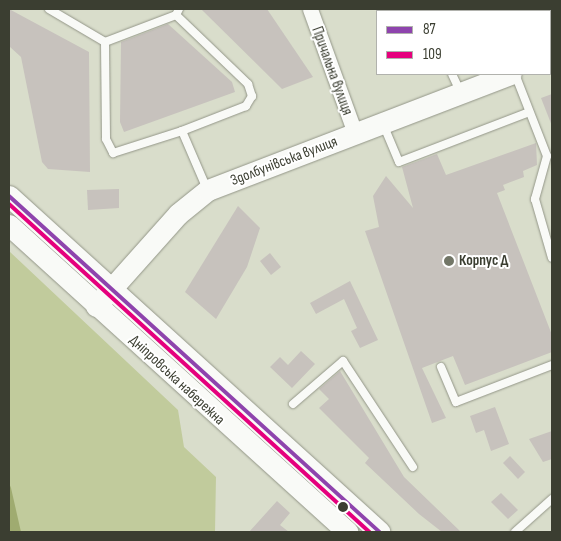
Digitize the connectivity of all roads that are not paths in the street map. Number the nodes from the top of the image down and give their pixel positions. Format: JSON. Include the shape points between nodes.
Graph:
{"nodes":[{"id":1,"x":48,"y":9,"type":"edge"},
{"id":2,"x":310,"y":9,"type":"edge"},
{"id":3,"x":178,"y":12,"type":"edge"},
{"id":4,"x":105,"y":42,"type":"junction"},
{"id":5,"x":504,"y":75,"type":"edge"},
{"id":6,"x":515,"y":75,"type":"edge"},
{"id":7,"x":456,"y":83,"type":"edge"},
{"id":8,"x":529,"y":112,"type":"junction"},
{"id":9,"x":382,"y":122,"type":"junction"},
{"id":10,"x":182,"y":131,"type":"junction"},
{"id":11,"x":354,"y":133,"type":"junction"},
{"id":12,"x":208,"y":190,"type":"junction"},
{"id":13,"x":9,"y":196,"type":"edge"},
{"id":14,"x":9,"y":225,"type":"edge"},
{"id":15,"x":552,"y":258,"type":"edge"},
{"id":16,"x":110,"y":290,"type":"junction"},
{"id":17,"x":96,"y":306,"type":"junction"},
{"id":18,"x":552,"y":365,"type":"edge"},
{"id":19,"x":441,"y":367,"type":"dead end"},
{"id":20,"x":293,"y":404,"type":"dead end"},
{"id":21,"x":412,"y":467,"type":"dead end"},
{"id":22,"x":552,"y":499,"type":"edge"},
{"id":23,"x":348,"y":532,"type":"edge"},
{"id":24,"x":379,"y":532,"type":"edge"},
{"id":25,"x":515,"y":532,"type":"edge"}],
"edges":[{"from":1,"to":4,"type":"lane"},
{"from":2,"to":11,"type":"street","name":"Причальна вулиця"},
{"from":3,"to":4,"type":"lane"},
{"from":3,"to":10,"type":"lane","via":[[248,84],[252,96],[246,106]]},
{"from":4,"to":10,"type":"lane","via":[[106,139],[113,153]]},
{"from":5,"to":7,"type":"main road","name":"Здолбунівська вулиця"},
{"from":6,"to":8,"type":"lane"},
{"from":7,"to":9,"type":"main road","name":"Здолбунівська вулиця"},
{"from":8,"to":9,"type":"lane","via":[[399,162]]},
{"from":8,"to":15,"type":"lane","via":[[547,156],[535,198]]},
{"from":9,"to":11,"type":"main road","name":"Здолбунівська вулиця"},
{"from":10,"to":12,"type":"lane"},
{"from":11,"to":12,"type":"main road","name":"Здолбунівська вулиця"},
{"from":12,"to":16,"type":"main road","name":"Здолбунівська вулиця","via":[[178,214]]},
{"from":13,"to":16,"type":"main road","name":"Дніпровська набережна"},
{"from":14,"to":17,"type":"main road","name":"Дніпровська набережна"},
{"from":16,"to":17,"type":"main road","name":"Здолбунівська вулиця"},
{"from":16,"to":24,"type":"main road","name":"Дніпровська набережна"},
{"from":17,"to":23,"type":"main road","name":"Дніпровська набережна"},
{"from":18,"to":19,"type":"lane","via":[[456,402]]},
{"from":20,"to":21,"type":"lane","via":[[343,361]]},
{"from":22,"to":25,"type":"lane"}]}
